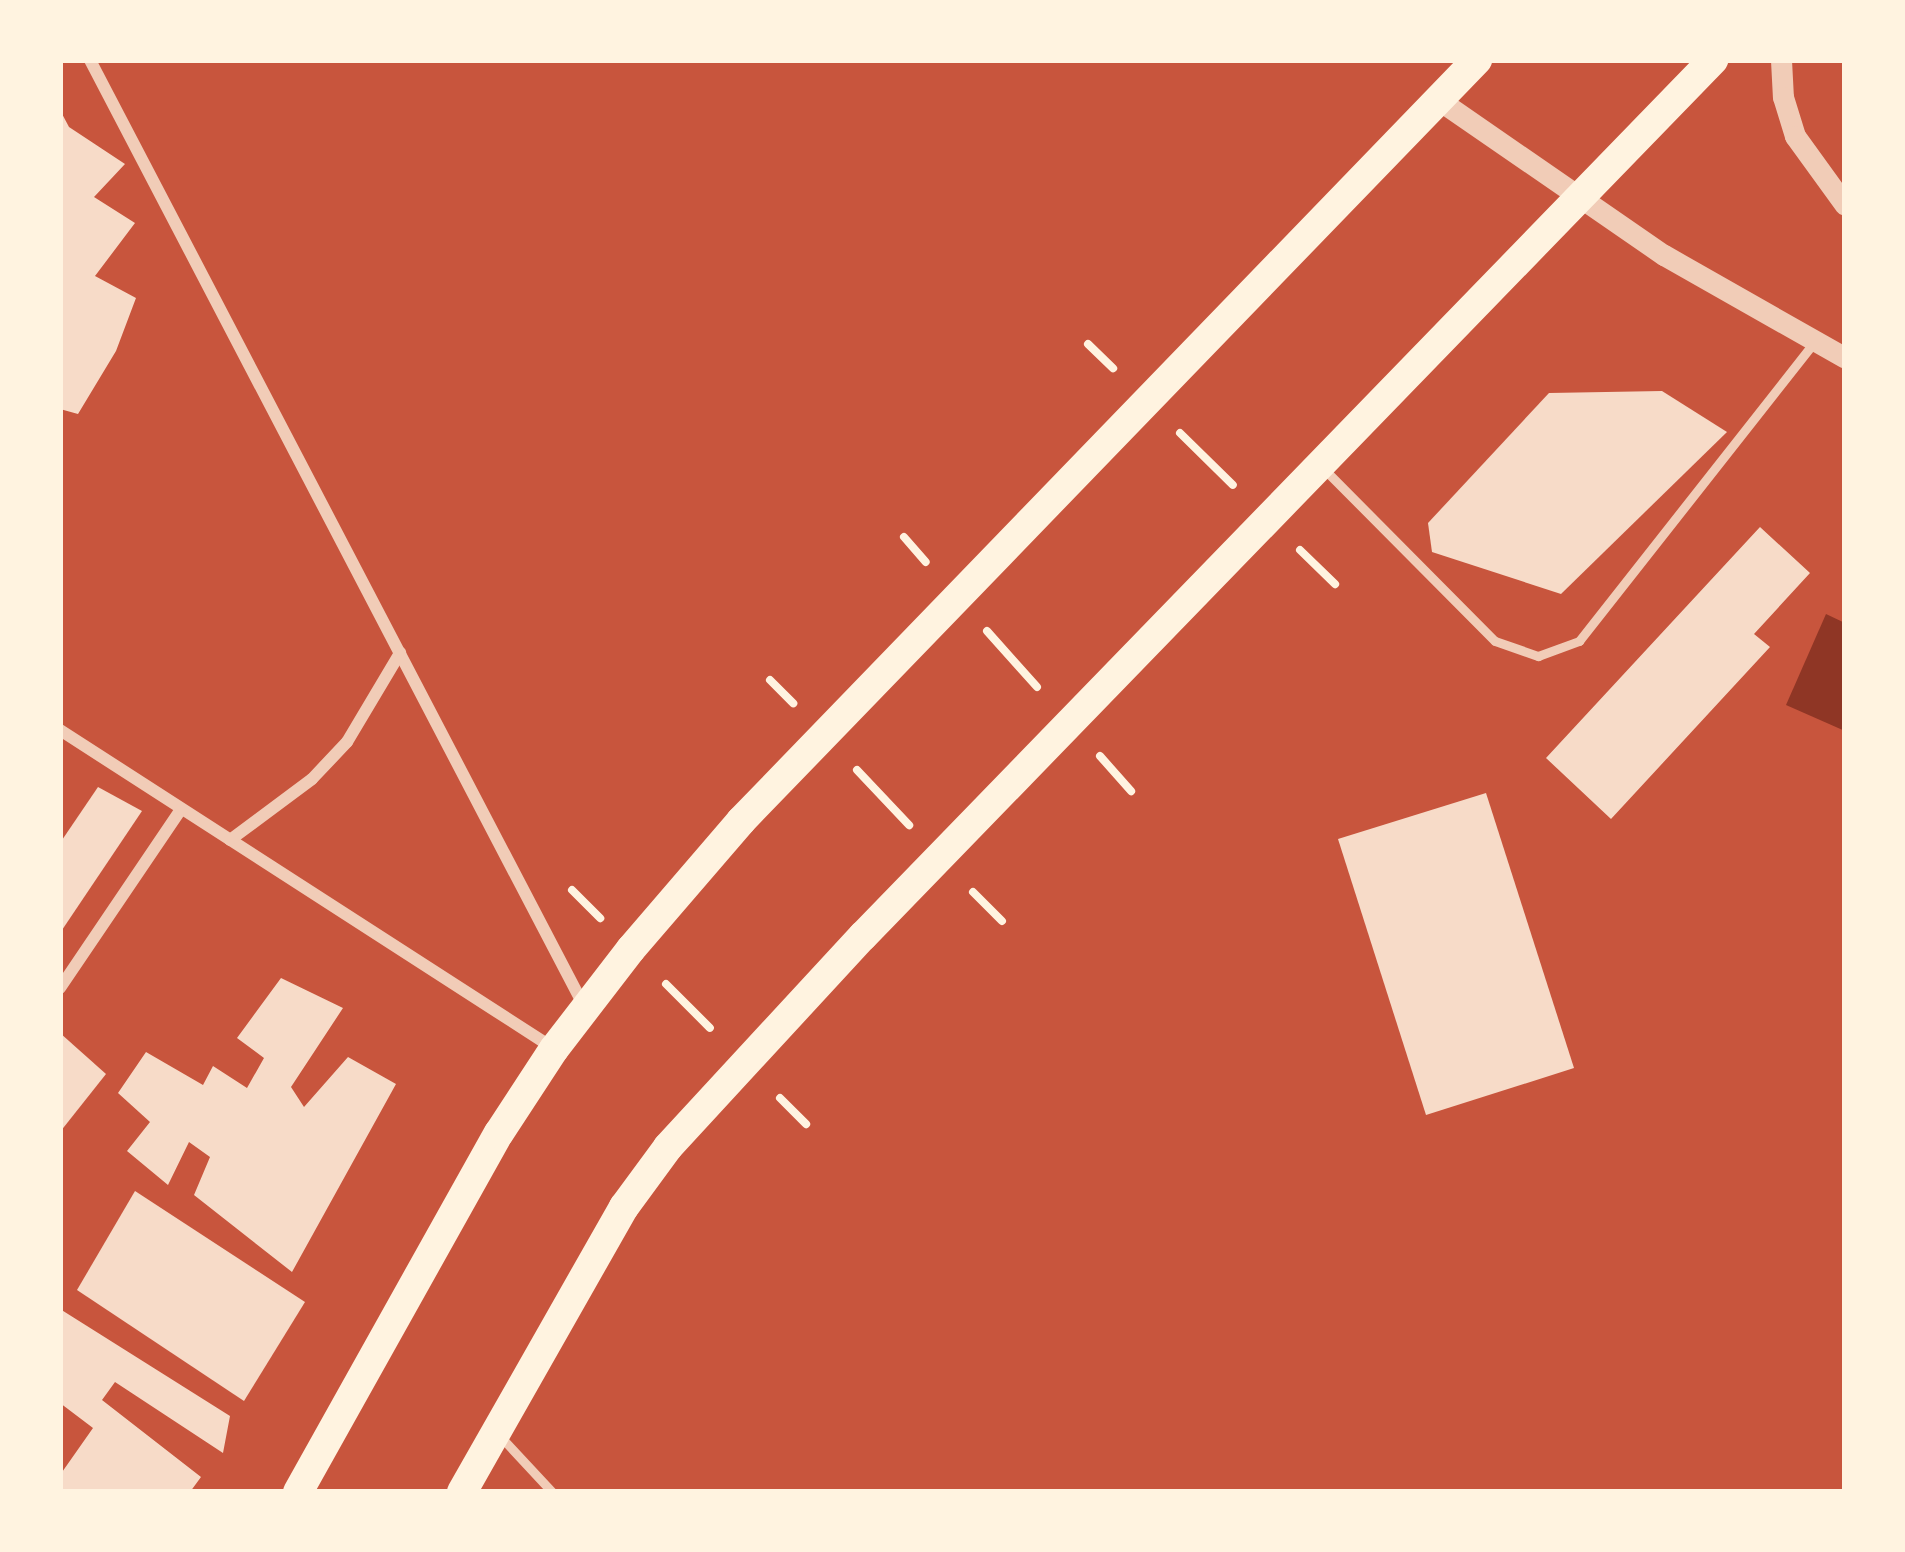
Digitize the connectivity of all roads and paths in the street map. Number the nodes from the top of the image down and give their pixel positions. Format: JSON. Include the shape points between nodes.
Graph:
{"nodes":[{"id":1,"x":90,"y":60,"type":"edge"},
{"id":2,"x":1477,"y":60,"type":"edge"},
{"id":3,"x":1713,"y":60,"type":"edge"},
{"id":4,"x":1781,"y":60,"type":"edge"},
{"id":5,"x":1439,"y":100,"type":"junction"},
{"id":6,"x":1580,"y":199,"type":"junction"},
{"id":7,"x":1845,"y":205,"type":"edge"},
{"id":8,"x":1814,"y":342,"type":"junction"},
{"id":9,"x":1088,"y":344,"type":"dead end"},
{"id":10,"x":1845,"y":358,"type":"edge"},
{"id":11,"x":1146,"y":400,"type":"junction"},
{"id":12,"x":1319,"y":464,"type":"junction"},
{"id":13,"x":1267,"y":519,"type":"junction"},
{"id":14,"x":904,"y":538,"type":"dead end"},
{"id":15,"x":1335,"y":584,"type":"dead end"},
{"id":16,"x":957,"y":597,"type":"junction"},
{"id":17,"x":400,"y":653,"type":"junction"},
{"id":18,"x":770,"y":680,"type":"dead end"},
{"id":19,"x":1069,"y":723,"type":"junction"},
{"id":20,"x":60,"y":730,"type":"edge"},
{"id":21,"x":824,"y":735,"type":"junction"},
{"id":22,"x":1131,"y":791,"type":"dead end"},
{"id":23,"x":181,"y":809,"type":"junction"},
{"id":24,"x":230,"y":840,"type":"junction"},
{"id":25,"x":940,"y":857,"type":"junction"},
{"id":26,"x":571,"y":889,"type":"dead end"},
{"id":27,"x":1001,"y":921,"type":"dead end"},
{"id":28,"x":631,"y":949,"type":"junction"},
{"id":29,"x":60,"y":988,"type":"edge"},
{"id":30,"x":584,"y":1007,"type":"junction"},
{"id":31,"x":554,"y":1049,"type":"junction"},
{"id":32,"x":743,"y":1061,"type":"junction"},
{"id":33,"x":806,"y":1124,"type":"dead end"},
{"id":34,"x":497,"y":1432,"type":"junction"},
{"id":35,"x":298,"y":1492,"type":"edge"},
{"id":36,"x":462,"y":1492,"type":"edge"},
{"id":37,"x":552,"y":1492,"type":"edge"}],
"edges":[{"from":1,"to":17,"type":"street"},
{"from":2,"to":5,"type":"main road"},
{"from":3,"to":6,"type":"main road"},
{"from":4,"to":7,"type":"street","via":[[1795,136]]},
{"from":5,"to":6,"type":"street"},
{"from":5,"to":11,"type":"main road"},
{"from":6,"to":8,"type":"street"},
{"from":6,"to":12,"type":"main road"},
{"from":8,"to":10,"type":"street"},
{"from":8,"to":12,"type":"lane","via":[[1579,640],[1538,656],[1495,641]]},
{"from":9,"to":11,"type":"path"},
{"from":11,"to":13,"type":"path"},
{"from":11,"to":16,"type":"main road"},
{"from":12,"to":13,"type":"main road"},
{"from":13,"to":15,"type":"path"},
{"from":13,"to":19,"type":"main road"},
{"from":14,"to":16,"type":"path"},
{"from":16,"to":19,"type":"path"},
{"from":16,"to":21,"type":"main road"},
{"from":17,"to":24,"type":"street","via":[[335,754]]},
{"from":17,"to":30,"type":"street"},
{"from":18,"to":21,"type":"path"},
{"from":19,"to":22,"type":"path"},
{"from":19,"to":25,"type":"main road"},
{"from":20,"to":23,"type":"street"},
{"from":21,"to":25,"type":"path"},
{"from":21,"to":28,"type":"main road"},
{"from":23,"to":24,"type":"street"},
{"from":23,"to":29,"type":"street"},
{"from":24,"to":31,"type":"street"},
{"from":25,"to":27,"type":"path"},
{"from":25,"to":32,"type":"main road"},
{"from":26,"to":28,"type":"path"},
{"from":28,"to":30,"type":"main road"},
{"from":28,"to":32,"type":"path"},
{"from":30,"to":31,"type":"main road"},
{"from":31,"to":35,"type":"main road"},
{"from":32,"to":33,"type":"path"},
{"from":32,"to":34,"type":"main road","via":[[625,1207]]},
{"from":34,"to":36,"type":"main road"},
{"from":34,"to":37,"type":"lane"}]}
